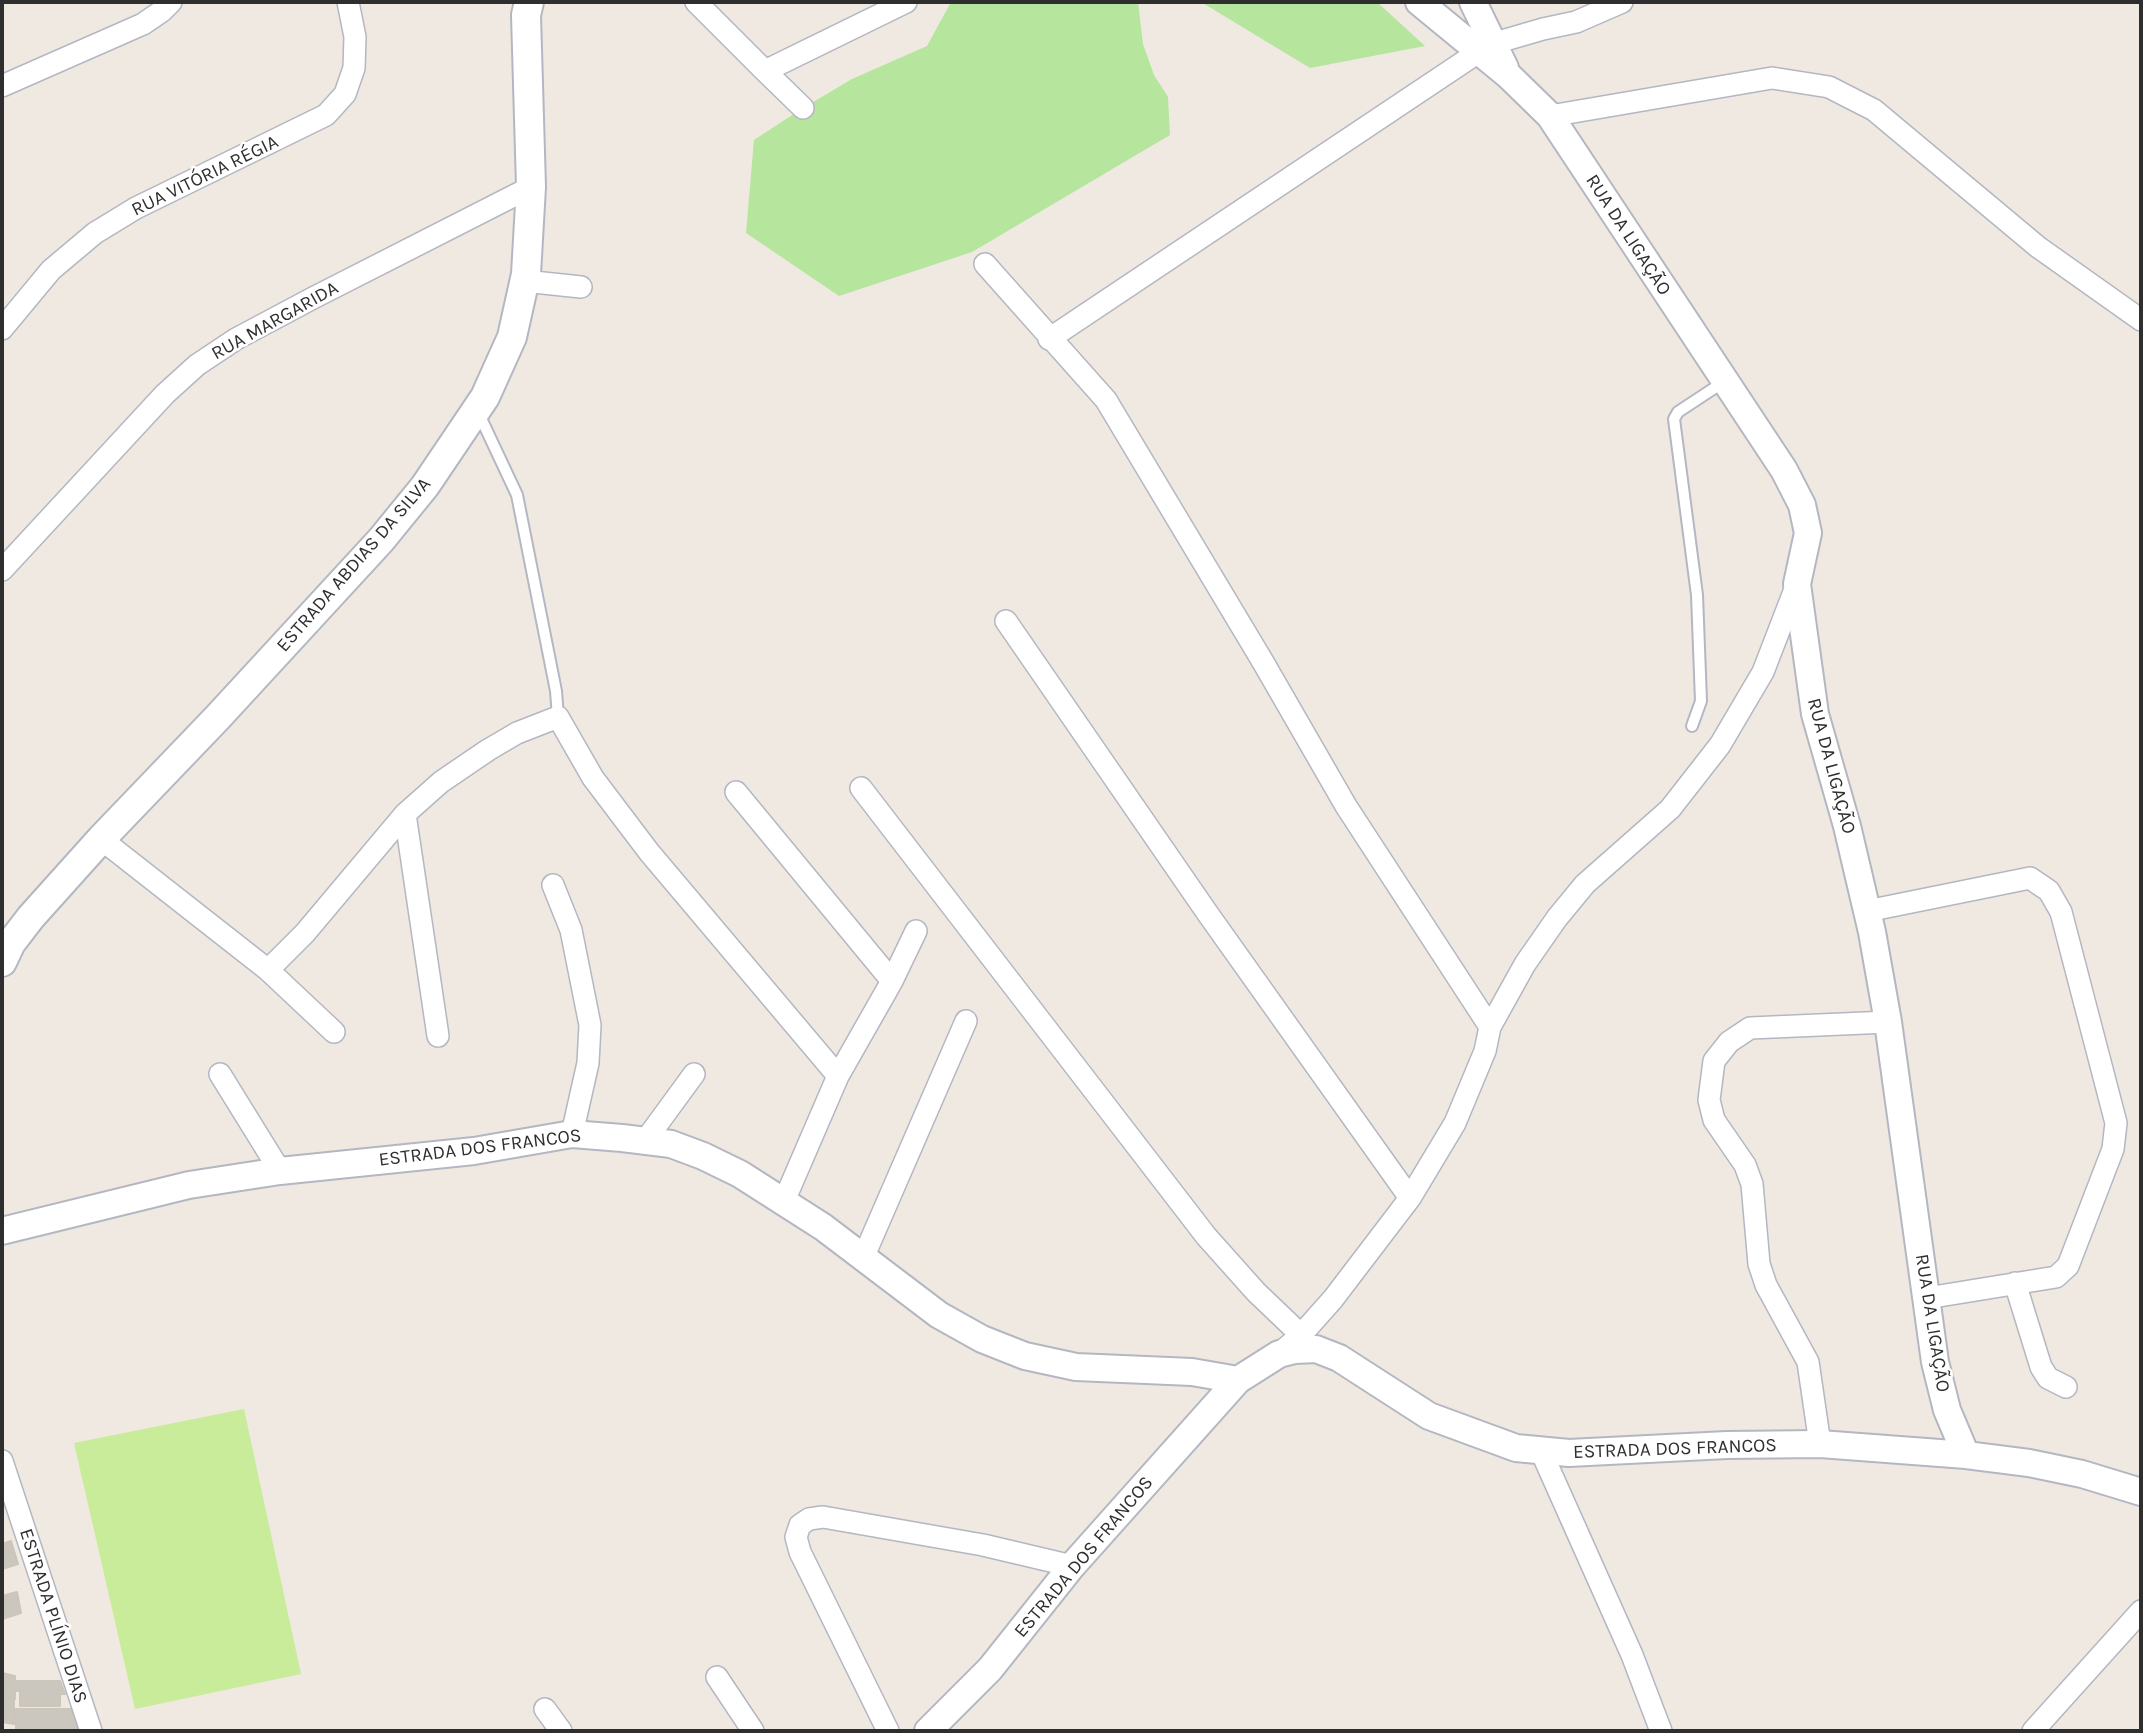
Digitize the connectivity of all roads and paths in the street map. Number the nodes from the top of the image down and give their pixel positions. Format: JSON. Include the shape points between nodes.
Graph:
{"nodes":[{"id":1,"x":171,"y":2,"type":"edge"},
{"id":2,"x":348,"y":2,"type":"edge"},
{"id":3,"x":696,"y":2,"type":"edge"},
{"id":4,"x":906,"y":2,"type":"edge"},
{"id":5,"x":1419,"y":2,"type":"edge"},
{"id":6,"x":1473,"y":2,"type":"edge"},
{"id":7,"x":1622,"y":2,"type":"edge"},
{"id":8,"x":527,"y":6,"type":"edge"},
{"id":9,"x":1488,"y":47,"type":"junction"},
{"id":10,"x":765,"y":71,"type":"junction"},
{"id":11,"x":2,"y":86,"type":"edge"},
{"id":12,"x":803,"y":108,"type":"dead end"},
{"id":13,"x":1550,"y":116,"type":"junction"},
{"id":14,"x":531,"y":187,"type":"junction"},
{"id":15,"x":985,"y":264,"type":"dead end"},
{"id":16,"x":524,"y":281,"type":"junction"},
{"id":17,"x":581,"y":286,"type":"dead end"},
{"id":18,"x":2141,"y":320,"type":"edge"},
{"id":19,"x":2,"y":328,"type":"edge"},
{"id":20,"x":1049,"y":339,"type":"junction"},
{"id":21,"x":1725,"y":381,"type":"junction"},
{"id":22,"x":477,"y":409,"type":"junction"},
{"id":23,"x":2,"y":569,"type":"edge"},
{"id":24,"x":1797,"y":584,"type":"junction"},
{"id":25,"x":1006,"y":621,"type":"dead end"},
{"id":26,"x":558,"y":717,"type":"junction"},
{"id":27,"x":1692,"y":726,"type":"dead end"},
{"id":28,"x":861,"y":788,"type":"dead end"},
{"id":29,"x":736,"y":792,"type":"dead end"},
{"id":30,"x":405,"y":814,"type":"junction"},
{"id":31,"x":101,"y":839,"type":"junction"},
{"id":32,"x":553,"y":885,"type":"dead end"},
{"id":33,"x":1867,"y":911,"type":"junction"},
{"id":34,"x":916,"y":931,"type":"dead end"},
{"id":35,"x":5,"y":949,"type":"edge"},
{"id":36,"x":268,"y":970,"type":"junction"},
{"id":37,"x":892,"y":981,"type":"junction"},
{"id":38,"x":966,"y":1021,"type":"dead end"},
{"id":39,"x":1888,"y":1022,"type":"junction"},
{"id":40,"x":1490,"y":1027,"type":"junction"},
{"id":41,"x":334,"y":1032,"type":"dead end"},
{"id":42,"x":438,"y":1037,"type":"dead end"},
{"id":43,"x":220,"y":1074,"type":"dead end"},
{"id":44,"x":694,"y":1074,"type":"dead end"},
{"id":45,"x":838,"y":1076,"type":"junction"},
{"id":46,"x":572,"y":1134,"type":"junction"},
{"id":47,"x":645,"y":1141,"type":"junction"},
{"id":48,"x":280,"y":1171,"type":"junction"},
{"id":49,"x":1410,"y":1198,"type":"junction"},
{"id":50,"x":784,"y":1201,"type":"junction"},
{"id":51,"x":2,"y":1231,"type":"edge"},
{"id":52,"x":863,"y":1258,"type":"junction"},
{"id":53,"x":2015,"y":1283,"type":"junction"},
{"id":54,"x":1927,"y":1298,"type":"junction"},
{"id":55,"x":1301,"y":1335,"type":"junction"},
{"id":56,"x":1279,"y":1354,"type":"junction"},
{"id":57,"x":1238,"y":1380,"type":"junction"},
{"id":58,"x":2066,"y":1387,"type":"dead end"},
{"id":59,"x":1820,"y":1444,"type":"junction"},
{"id":60,"x":1541,"y":1451,"type":"junction"},
{"id":61,"x":1966,"y":1455,"type":"junction"},
{"id":62,"x":2,"y":1461,"type":"edge"},
{"id":63,"x":2141,"y":1492,"type":"edge"},
{"id":64,"x":1072,"y":1566,"type":"junction"},
{"id":65,"x":2141,"y":1611,"type":"edge"},
{"id":66,"x":717,"y":1677,"type":"dead end"},
{"id":67,"x":545,"y":1709,"type":"dead end"},
{"id":68,"x":91,"y":1731,"type":"edge"},
{"id":69,"x":561,"y":1731,"type":"edge"},
{"id":70,"x":753,"y":1731,"type":"edge"},
{"id":71,"x":888,"y":1731,"type":"edge"},
{"id":72,"x":928,"y":1731,"type":"edge"},
{"id":73,"x":1661,"y":1731,"type":"edge"},
{"id":74,"x":2033,"y":1731,"type":"edge"}],
"edges":[{"from":1,"to":11,"type":"street","via":[[143,24]]},
{"from":2,"to":19,"type":"street","name":"RUA VITÓRIA RÉGIA","via":[[355,37],[354,68],[345,94],[326,115],[136,208],[95,233],[51,270]]},
{"from":3,"to":10,"type":"street"},
{"from":4,"to":10,"type":"street"},
{"from":5,"to":9,"type":"street","name":"RUA DA LIGAÇÃO"},
{"from":6,"to":9,"type":"street","name":"RUA DA LIGAÇÃO"},
{"from":7,"to":9,"type":"street","via":[[1576,22]]},
{"from":8,"to":14,"type":"main road","name":"ESTRADA ABDIAS DA SILVA"},
{"from":9,"to":13,"type":"street","name":"RUA DA LIGAÇÃO","via":[[1509,76]]},
{"from":9,"to":20,"type":"street"},
{"from":10,"to":12,"type":"street"},
{"from":13,"to":18,"type":"street","via":[[1772,78],[1829,86],[1874,110],[2038,247]]},
{"from":13,"to":21,"type":"street","name":"RUA DA LIGAÇÃO"},
{"from":14,"to":16,"type":"main road","name":"ESTRADA ABDIAS DA SILVA"},
{"from":14,"to":23,"type":"street","name":"RUA MARGARIDA","via":[[236,339],[197,365]]},
{"from":15,"to":20,"type":"street"},
{"from":16,"to":17,"type":"street"},
{"from":16,"to":22,"type":"main road","name":"ESTRADA ABDIAS DA SILVA","via":[[512,337]]},
{"from":20,"to":40,"type":"street","via":[[1106,400],[1346,806]]},
{"from":21,"to":24,"type":"street","name":"RUA DA LIGAÇÃO","via":[[1802,505],[1808,533]]},
{"from":21,"to":27,"type":"lane","via":[[1674,419],[1698,595],[1701,701]]},
{"from":22,"to":26,"type":"lane","via":[[517,495]]},
{"from":22,"to":31,"type":"main road","name":"ESTRADA ABDIAS DA SILVA","via":[[425,486],[381,540]]},
{"from":24,"to":33,"type":"street","name":"RUA DA LIGAÇÃO","via":[[1815,715]]},
{"from":24,"to":40,"type":"street","via":[[1763,672],[1720,745],[1670,809],[1585,884],[1564,909],[1525,964]]},
{"from":25,"to":49,"type":"street"},
{"from":26,"to":30,"type":"street","via":[[488,750]]},
{"from":26,"to":45,"type":"street","via":[[593,778],[649,852]]},
{"from":28,"to":55,"type":"street","via":[[1206,1236]]},
{"from":29,"to":37,"type":"street"},
{"from":30,"to":36,"type":"street","via":[[306,933]]},
{"from":30,"to":42,"type":"street"},
{"from":31,"to":35,"type":"main road","name":"ESTRADA ABDIAS DA SILVA"},
{"from":31,"to":36,"type":"street"},
{"from":32,"to":46,"type":"street","via":[[571,930],[590,1025]]},
{"from":33,"to":39,"type":"street","name":"RUA DA LIGAÇÃO"},
{"from":33,"to":53,"type":"street","via":[[2029,878],[2049,891],[2061,912],[2116,1123],[2113,1149],[2068,1266],[2056,1277]]},
{"from":34,"to":37,"type":"street"},
{"from":36,"to":41,"type":"street"},
{"from":37,"to":45,"type":"street"},
{"from":38,"to":52,"type":"street"},
{"from":39,"to":54,"type":"street","name":"RUA DA LIGAÇÃO"},
{"from":39,"to":59,"type":"street","via":[[1751,1028],[1729,1042],[1714,1061],[1709,1100],[1714,1120],[1745,1165],[1752,1184],[1759,1264],[1808,1362]]},
{"from":40,"to":49,"type":"street","via":[[1485,1051],[1455,1123]]},
{"from":43,"to":48,"type":"street"},
{"from":44,"to":47,"type":"street"},
{"from":45,"to":50,"type":"street"},
{"from":46,"to":47,"type":"street","name":"ESTRADA DOS FRANCOS"},
{"from":46,"to":48,"type":"street","name":"ESTRADA DOS FRANCOS","via":[[474,1151]]},
{"from":47,"to":50,"type":"street","name":"ESTRADA DOS FRANCOS","via":[[703,1156]]},
{"from":48,"to":51,"type":"street","name":"ESTRADA DOS FRANCOS","via":[[188,1185]]},
{"from":49,"to":55,"type":"street"},
{"from":50,"to":52,"type":"street","name":"ESTRADA DOS FRANCOS"},
{"from":52,"to":57,"type":"street","name":"ESTRADA DOS FRANCOS","via":[[939,1315],[1025,1356],[1076,1367],[1192,1372]]},
{"from":53,"to":54,"type":"street"},
{"from":53,"to":58,"type":"street","via":[[2040,1367],[2048,1378]]},
{"from":54,"to":61,"type":"street","name":"RUA DA LIGAÇÃO","via":[[1947,1410]]},
{"from":55,"to":56,"type":"street"},
{"from":56,"to":57,"type":"street","name":"ESTRADA DOS FRANCOS"},
{"from":56,"to":60,"type":"street","name":"ESTRADA DOS FRANCOS","via":[[1317,1349],[1339,1358],[1429,1416],[1516,1448]]},
{"from":57,"to":64,"type":"street","name":"ESTRADA DOS FRANCOS"},
{"from":59,"to":60,"type":"street","name":"ESTRADA DOS FRANCOS"},
{"from":59,"to":61,"type":"street","name":"ESTRADA DOS FRANCOS"},
{"from":60,"to":73,"type":"street"},
{"from":61,"to":63,"type":"street","name":"ESTRADA DOS FRANCOS","via":[[2082,1474]]},
{"from":62,"to":68,"type":"street","name":"ESTRADA PLÍNIO DIAS"},
{"from":64,"to":71,"type":"street","via":[[823,1517],[800,1525],[796,1537],[800,1552]]},
{"from":64,"to":72,"type":"street","name":"ESTRADA DOS FRANCOS","via":[[990,1669]]},
{"from":65,"to":74,"type":"street"},
{"from":66,"to":70,"type":"street"},
{"from":67,"to":69,"type":"street"}]}
